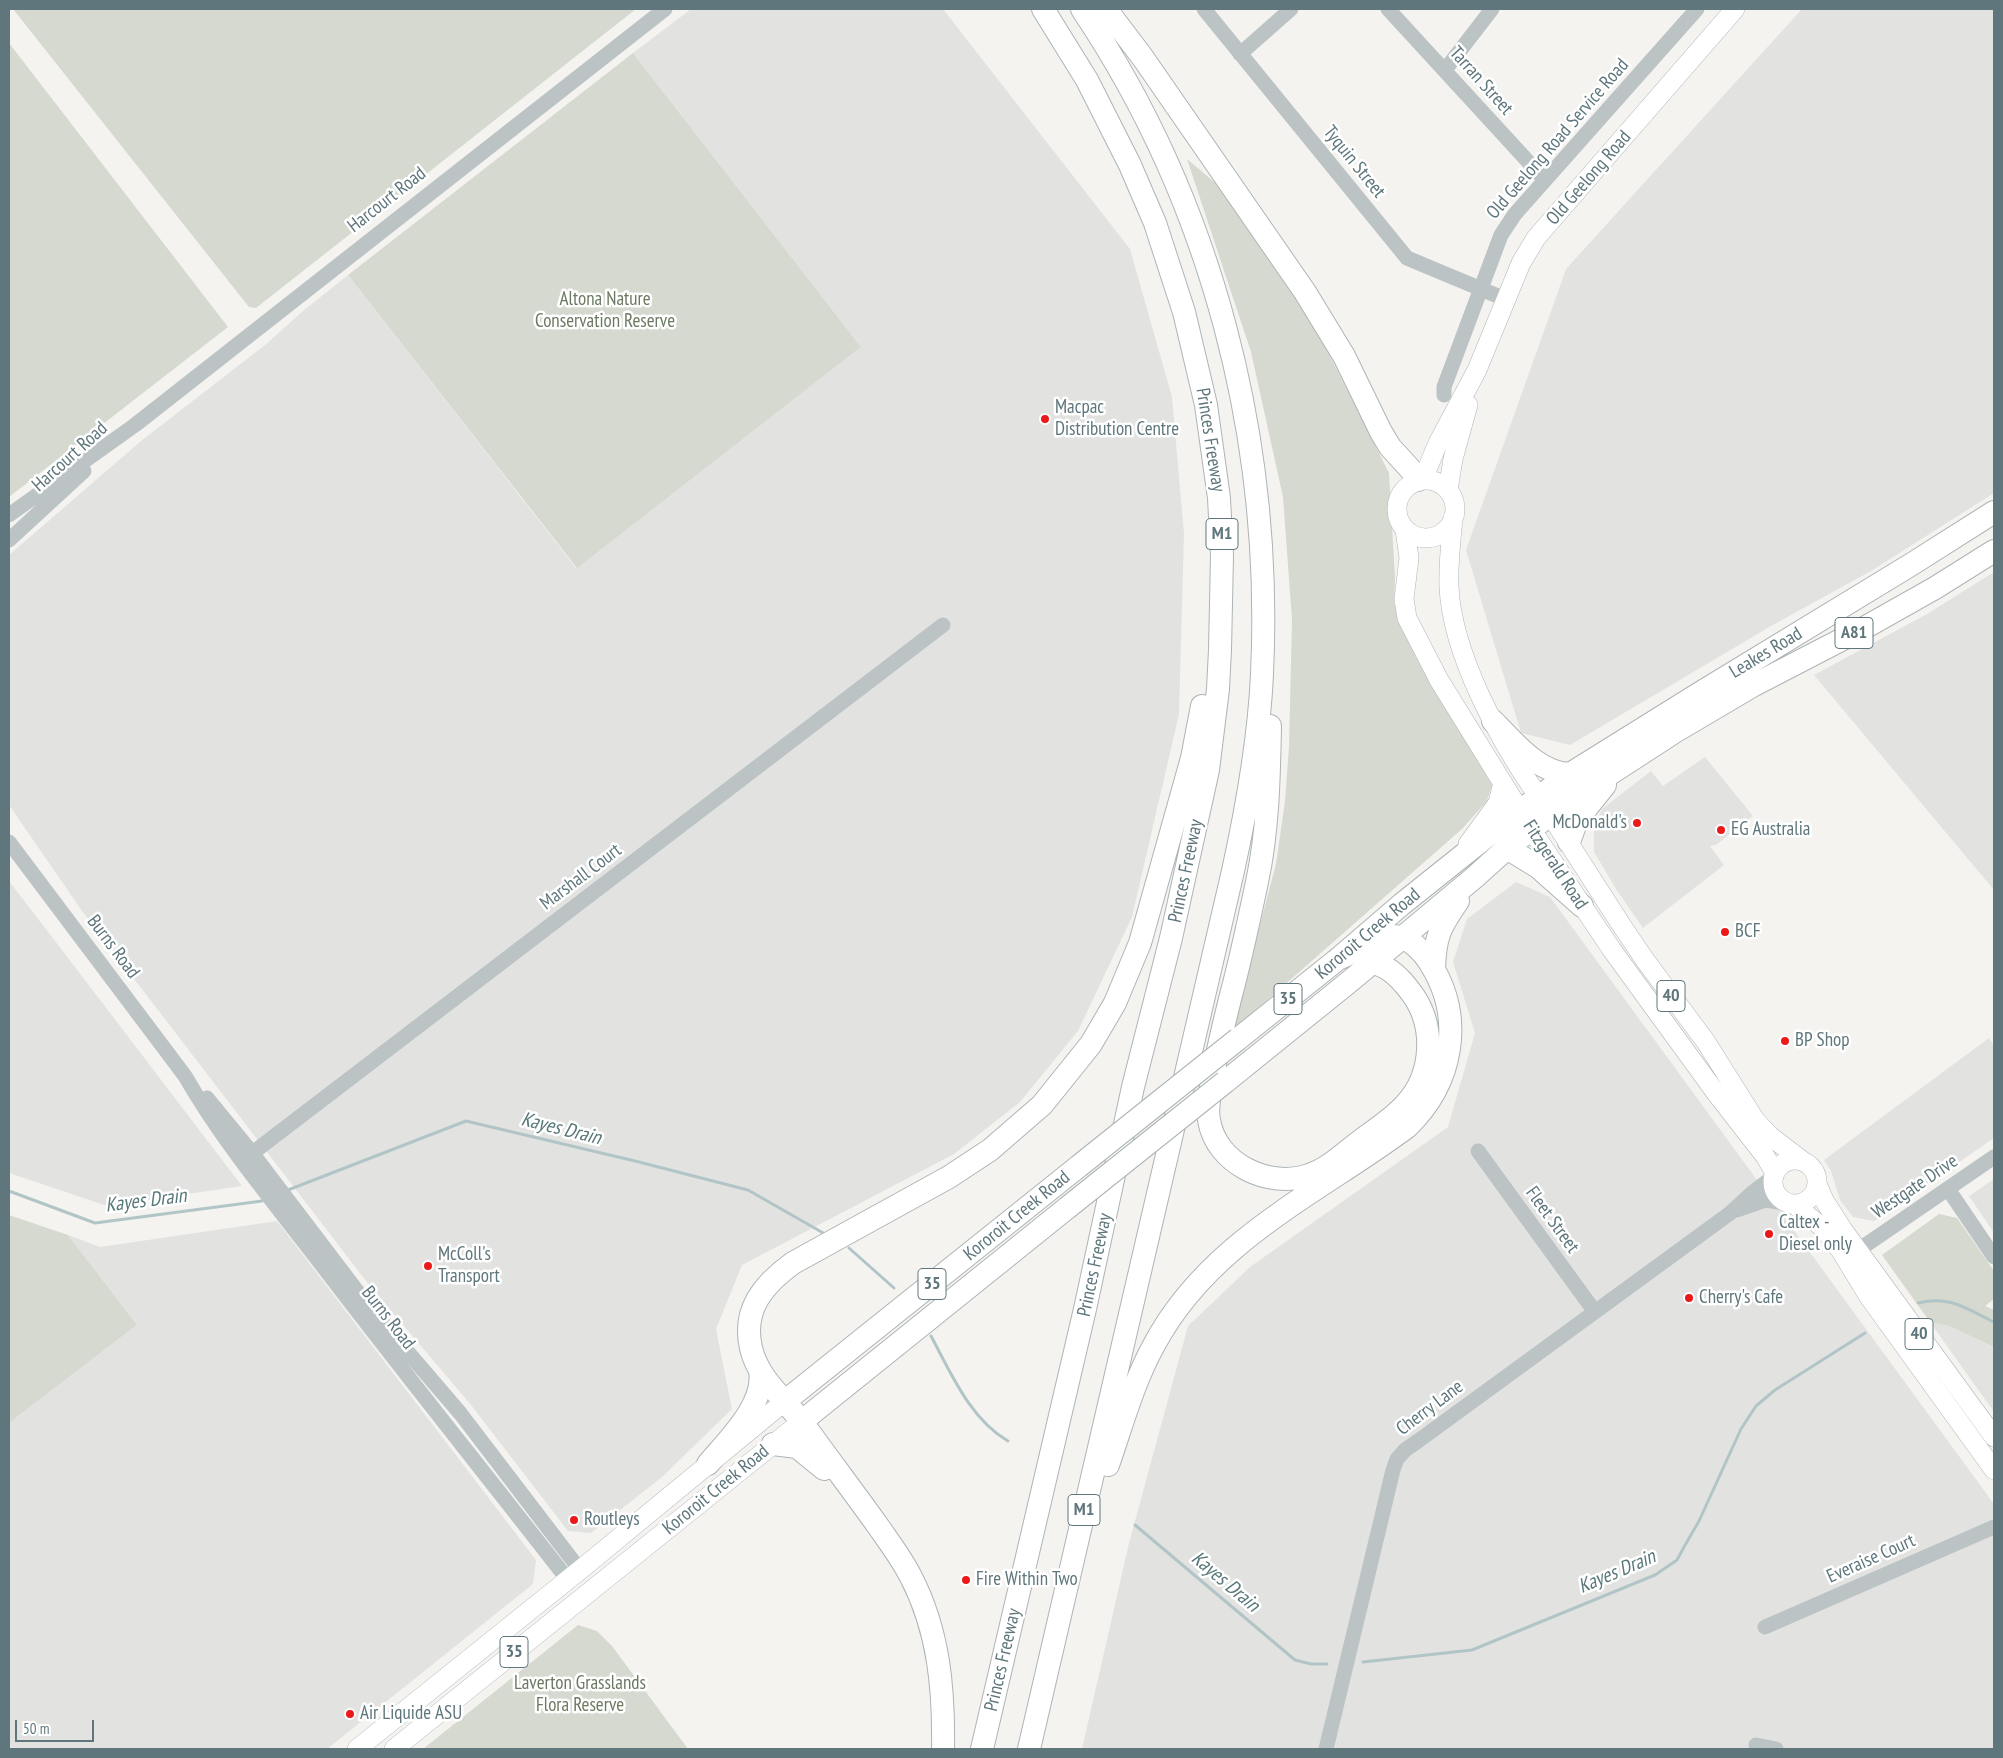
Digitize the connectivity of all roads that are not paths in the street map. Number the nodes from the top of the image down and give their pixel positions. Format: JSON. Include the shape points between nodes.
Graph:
{"nodes":[{"id":1,"x":665,"y":9,"type":"edge"},
{"id":2,"x":1042,"y":9,"type":"edge"},
{"id":3,"x":1082,"y":9,"type":"edge"},
{"id":4,"x":1106,"y":9,"type":"edge"},
{"id":5,"x":1204,"y":9,"type":"edge"},
{"id":6,"x":1291,"y":9,"type":"edge"},
{"id":7,"x":1388,"y":9,"type":"edge"},
{"id":8,"x":1492,"y":9,"type":"edge"},
{"id":9,"x":1698,"y":9,"type":"edge"},
{"id":10,"x":1735,"y":9,"type":"edge"},
{"id":11,"x":1240,"y":54,"type":"junction"},
{"id":12,"x":1444,"y":70,"type":"junction"},
{"id":13,"x":1545,"y":180,"type":"junction"},
{"id":14,"x":1480,"y":289,"type":"junction"},
{"id":15,"x":1505,"y":299,"type":"junction"},
{"id":16,"x":1478,"y":370,"type":"junction"},
{"id":17,"x":1444,"y":395,"type":"dead end"},
{"id":18,"x":135,"y":425,"type":"junction"},
{"id":19,"x":1421,"y":480,"type":"junction"},
{"id":20,"x":1257,"y":490,"type":"junction"},
{"id":21,"x":1448,"y":490,"type":"junction"},
{"id":22,"x":1994,"y":512,"type":"edge"},
{"id":23,"x":9,"y":515,"type":"edge"},
{"id":24,"x":1453,"y":518,"type":"junction"},
{"id":25,"x":1405,"y":530,"type":"junction"},
{"id":26,"x":9,"y":540,"type":"edge"},
{"id":27,"x":1994,"y":551,"type":"edge"},
{"id":28,"x":1222,"y":556,"type":"junction"},
{"id":29,"x":943,"y":625,"type":"dead end"},
{"id":30,"x":1493,"y":721,"type":"junction"},
{"id":31,"x":1620,"y":767,"type":"junction"},
{"id":32,"x":1570,"y":774,"type":"junction"},
{"id":33,"x":1503,"y":783,"type":"junction"},
{"id":34,"x":1544,"y":805,"type":"junction"},
{"id":35,"x":1525,"y":820,"type":"junction"},
{"id":36,"x":9,"y":842,"type":"edge"},
{"id":37,"x":1569,"y":842,"type":"junction"},
{"id":38,"x":1507,"y":848,"type":"junction"},
{"id":39,"x":1454,"y":863,"type":"junction"},
{"id":40,"x":1475,"y":877,"type":"junction"},
{"id":41,"x":1582,"y":906,"type":"junction"},
{"id":42,"x":1402,"y":938,"type":"junction"},
{"id":43,"x":1338,"y":959,"type":"junction"},
{"id":44,"x":1372,"y":963,"type":"junction"},
{"id":45,"x":1434,"y":969,"type":"junction"},
{"id":46,"x":1478,"y":1152,"type":"dead end"},
{"id":47,"x":247,"y":1157,"type":"junction"},
{"id":48,"x":1994,"y":1157,"type":"edge"},
{"id":49,"x":1804,"y":1162,"type":"junction"},
{"id":50,"x":1774,"y":1175,"type":"junction"},
{"id":51,"x":1817,"y":1184,"type":"junction"},
{"id":52,"x":1948,"y":1189,"type":"junction"},
{"id":53,"x":1792,"y":1204,"type":"junction"},
{"id":54,"x":1729,"y":1214,"type":"junction"},
{"id":55,"x":1858,"y":1251,"type":"junction"},
{"id":56,"x":1994,"y":1257,"type":"edge"},
{"id":57,"x":1595,"y":1312,"type":"junction"},
{"id":58,"x":391,"y":1344,"type":"junction"},
{"id":59,"x":760,"y":1371,"type":"junction"},
{"id":60,"x":784,"y":1402,"type":"junction"},
{"id":61,"x":801,"y":1422,"type":"junction"},
{"id":62,"x":1994,"y":1437,"type":"edge"},
{"id":63,"x":774,"y":1444,"type":"junction"},
{"id":64,"x":708,"y":1464,"type":"junction"},
{"id":65,"x":1994,"y":1470,"type":"edge"},
{"id":66,"x":856,"y":1495,"type":"junction"},
{"id":67,"x":537,"y":1513,"type":"junction"},
{"id":68,"x":520,"y":1518,"type":"junction"},
{"id":69,"x":1994,"y":1527,"type":"edge"},
{"id":70,"x":574,"y":1575,"type":"junction"},
{"id":71,"x":588,"y":1593,"type":"junction"},
{"id":72,"x":1765,"y":1627,"type":"dead end"},
{"id":73,"x":1756,"y":1745,"type":"dead end"},
{"id":74,"x":356,"y":1749,"type":"edge"},
{"id":75,"x":394,"y":1749,"type":"edge"},
{"id":76,"x":943,"y":1749,"type":"edge"},
{"id":77,"x":982,"y":1749,"type":"edge"},
{"id":78,"x":1031,"y":1749,"type":"edge"},
{"id":79,"x":1326,"y":1749,"type":"edge"},
{"id":80,"x":1776,"y":1749,"type":"edge"}],
"edges":[{"from":1,"to":18,"type":"street","name":"Harcourt Road"},
{"from":2,"to":28,"type":"highway","name":"Princes Freeway","number":"M1","via":[[1071,52],[1106,115],[1143,193],[1166,252],[1205,397],[1219,498]]},
{"from":3,"to":20,"type":"highway","name":"Princes Freeway","number":"M1","via":[[1150,126],[1199,242],[1234,363]]},
{"from":4,"to":19,"type":"highway","via":[[1305,292],[1344,356],[1390,447]]},
{"from":5,"to":11,"type":"street","name":"Tyquin Street"},
{"from":6,"to":11,"type":"street"},
{"from":7,"to":12,"type":"street","name":"Tarran Street"},
{"from":8,"to":12,"type":"street"},
{"from":9,"to":13,"type":"street","name":"Old Geelong Road Service Road"},
{"from":10,"to":15,"type":"main road","name":"Old Geelong Road","via":[[1536,238]]},
{"from":11,"to":14,"type":"street","name":"Tyquin Street","via":[[1407,258]]},
{"from":12,"to":13,"type":"street","name":"Tarran Street"},
{"from":13,"to":14,"type":"street","name":"Old Geelong Road Service Road","via":[[1501,235]]},
{"from":14,"to":15,"type":"street","name":"Tyquin Street"},
{"from":14,"to":17,"type":"street","name":"Old Geelong Road Service Road","via":[[1444,387]]},
{"from":15,"to":16,"type":"main road","name":"Old Geelong Road"},
{"from":16,"to":19,"type":"main road","name":"Old Geelong Road"},
{"from":16,"to":21,"type":"main road","name":"Old Geelong Road","via":[[1453,459]]},
{"from":18,"to":23,"type":"street","name":"Harcourt Road"},
{"from":18,"to":26,"type":"street","name":"Harcourt Road"},
{"from":19,"to":21,"type":"main road","via":[[1437,481]]},
{"from":19,"to":25,"type":"main road","via":[[1406,487],[1398,499],[1397,518]]},
{"from":20,"to":44,"type":"highway","via":[[1269,646],[1267,807],[1257,882],[1221,1034],[1208,1112],[1214,1136],[1226,1153],[1243,1167],[1275,1179],[1298,1179],[1311,1175],[1332,1163],[1390,1118],[1413,1094],[1424,1074],[1428,1052],[1425,1017],[1400,979],[1385,966]]},
{"from":20,"to":78,"type":"highway","name":"Princes Freeway","number":"M1","via":[[1263,612],[1262,675],[1242,830]]},
{"from":21,"to":24,"type":"main road","via":[[1455,503]]},
{"from":22,"to":32,"type":"highway","name":"Leakes Road","number":"A81"},
{"from":24,"to":25,"type":"main road","via":[[1445,530],[1432,538],[1418,537]]},
{"from":24,"to":30,"type":"main road","name":"Fitzgerald Road","via":[[1449,588],[1456,629]]},
{"from":25,"to":33,"type":"main road","name":"Fitzgerald Road","via":[[1409,558],[1404,599],[1407,618],[1439,680]]},
{"from":27,"to":31,"type":"highway","name":"Leakes Road","number":"A81","via":[[1880,619],[1754,685]]},
{"from":28,"to":59,"type":"highway","via":[[1192,758],[1140,943],[1111,1011],[1059,1086],[1027,1120],[996,1145],[949,1177],[793,1263],[769,1282],[761,1292],[751,1320],[751,1347]]},
{"from":28,"to":77,"type":"highway","name":"Princes Freeway","number":"M1","via":[[1218,689],[1208,770]]},
{"from":29,"to":47,"type":"street","name":"Marshall Court"},
{"from":30,"to":32,"type":"highway","via":[[1545,767],[1557,773]]},
{"from":30,"to":34,"type":"main road","name":"Fitzgerald Road"},
{"from":31,"to":34,"type":"highway","name":"Leakes Road","number":"A81"},
{"from":31,"to":37,"type":"highway","via":[[1577,820]]},
{"from":32,"to":34,"type":"highway","name":"Leakes Road","number":"A81"},
{"from":33,"to":35,"type":"main road","name":"Fitzgerald Road"},
{"from":33,"to":39,"type":"main road","via":[[1498,803]]},
{"from":34,"to":35,"type":"highway","name":"Kororoit Creek Road"},
{"from":34,"to":37,"type":"main road","name":"Fitzgerald Road","number":"40"},
{"from":35,"to":38,"type":"highway","name":"Kororoit Creek Road","number":"35"},
{"from":35,"to":39,"type":"highway","name":"Kororoit Creek Road","number":"35"},
{"from":35,"to":41,"type":"main road","name":"Fitzgerald Road","number":"40"},
{"from":36,"to":47,"type":"street","name":"Burns Road","via":[[185,1076],[208,1114]]},
{"from":37,"to":49,"type":"main road","name":"Fitzgerald Road","number":"40","via":[[1625,931],[1706,1042],[1755,1120]]},
{"from":38,"to":40,"type":"highway","name":"Kororoit Creek Road","number":"35"},
{"from":38,"to":41,"type":"highway","via":[[1538,867]]},
{"from":39,"to":43,"type":"highway","name":"Kororoit Creek Road","number":"35"},
{"from":40,"to":42,"type":"highway","name":"Kororoit Creek Road","number":"35"},
{"from":40,"to":45,"type":"highway","via":[[1439,931]]},
{"from":41,"to":50,"type":"main road","name":"Fitzgerald Road","number":"40","via":[[1673,1035],[1765,1156]]},
{"from":42,"to":43,"type":"highway","via":[[1382,938]]},
{"from":42,"to":44,"type":"highway","name":"Kororoit Creek Road","number":"35"},
{"from":42,"to":45,"type":"highway","via":[[1420,951]]},
{"from":43,"to":60,"type":"highway","name":"Kororoit Creek Road","number":"35","bridge":true},
{"from":44,"to":61,"type":"highway","name":"Kororoit Creek Road","number":"35","bridge":true},
{"from":45,"to":78,"type":"highway","via":[[1447,1002],[1451,1040],[1443,1075],[1427,1106],[1401,1132],[1223,1256],[1177,1307],[1150,1351],[1103,1479]]},
{"from":46,"to":57,"type":"street","name":"Fleet Street"},
{"from":47,"to":58,"type":"street","name":"Burns Road"},
{"from":48,"to":52,"type":"street","name":"Westgate Drive"},
{"from":49,"to":50,"type":"main road","via":[[1790,1160],[1778,1167]]},
{"from":49,"to":51,"type":"main road","number":"40","via":[[1814,1170]]},
{"from":50,"to":53,"type":"main road","number":"40","via":[[1774,1191],[1778,1197]]},
{"from":50,"to":54,"type":"street","name":"Cherry Lane"},
{"from":51,"to":53,"type":"main road","via":[[1813,1196],[1802,1204]]},
{"from":51,"to":55,"type":"main road","number":"40"},
{"from":52,"to":55,"type":"street","name":"Westgate Drive"},
{"from":52,"to":56,"type":"street"},
{"from":53,"to":54,"type":"street","name":"Cherry Lane","via":[[1766,1200]]},
{"from":53,"to":65,"type":"main road","number":"40","via":[[1824,1229]]},
{"from":54,"to":57,"type":"street","name":"Cherry Lane"},
{"from":55,"to":62,"type":"main road","number":"40"},
{"from":57,"to":79,"type":"street","name":"Cherry Lane","via":[[1418,1440],[1398,1459],[1384,1504]]},
{"from":58,"to":67,"type":"street","name":"Burns Road","via":[[460,1413]]},
{"from":58,"to":68,"type":"street","name":"Burns Road"},
{"from":59,"to":60,"type":"highway"},
{"from":59,"to":64,"type":"highway","via":[[761,1387],[753,1404]]},
{"from":60,"to":61,"type":"highway"},
{"from":60,"to":64,"type":"main road","name":"Kororoit Creek Road","number":"35"},
{"from":61,"to":63,"type":"main road","name":"Kororoit Creek Road","number":"35"},
{"from":61,"to":66,"type":"highway"},
{"from":63,"to":66,"type":"highway","via":[[797,1447]]},
{"from":63,"to":71,"type":"main road","name":"Kororoit Creek Road","number":"35"},
{"from":64,"to":70,"type":"main road","name":"Kororoit Creek Road","number":"35"},
{"from":66,"to":76,"type":"highway","via":[[911,1577],[930,1626],[942,1680]]},
{"from":67,"to":68,"type":"street"},
{"from":67,"to":70,"type":"street","name":"Burns Road"},
{"from":68,"to":70,"type":"street","name":"Burns Road"},
{"from":69,"to":72,"type":"street","name":"Everaise Court"},
{"from":70,"to":71,"type":"main road"},
{"from":70,"to":74,"type":"main road","name":"Kororoit Creek Road","number":"35"},
{"from":71,"to":75,"type":"main road","name":"Kororoit Creek Road","number":"35"},
{"from":73,"to":80,"type":"street"}]}
